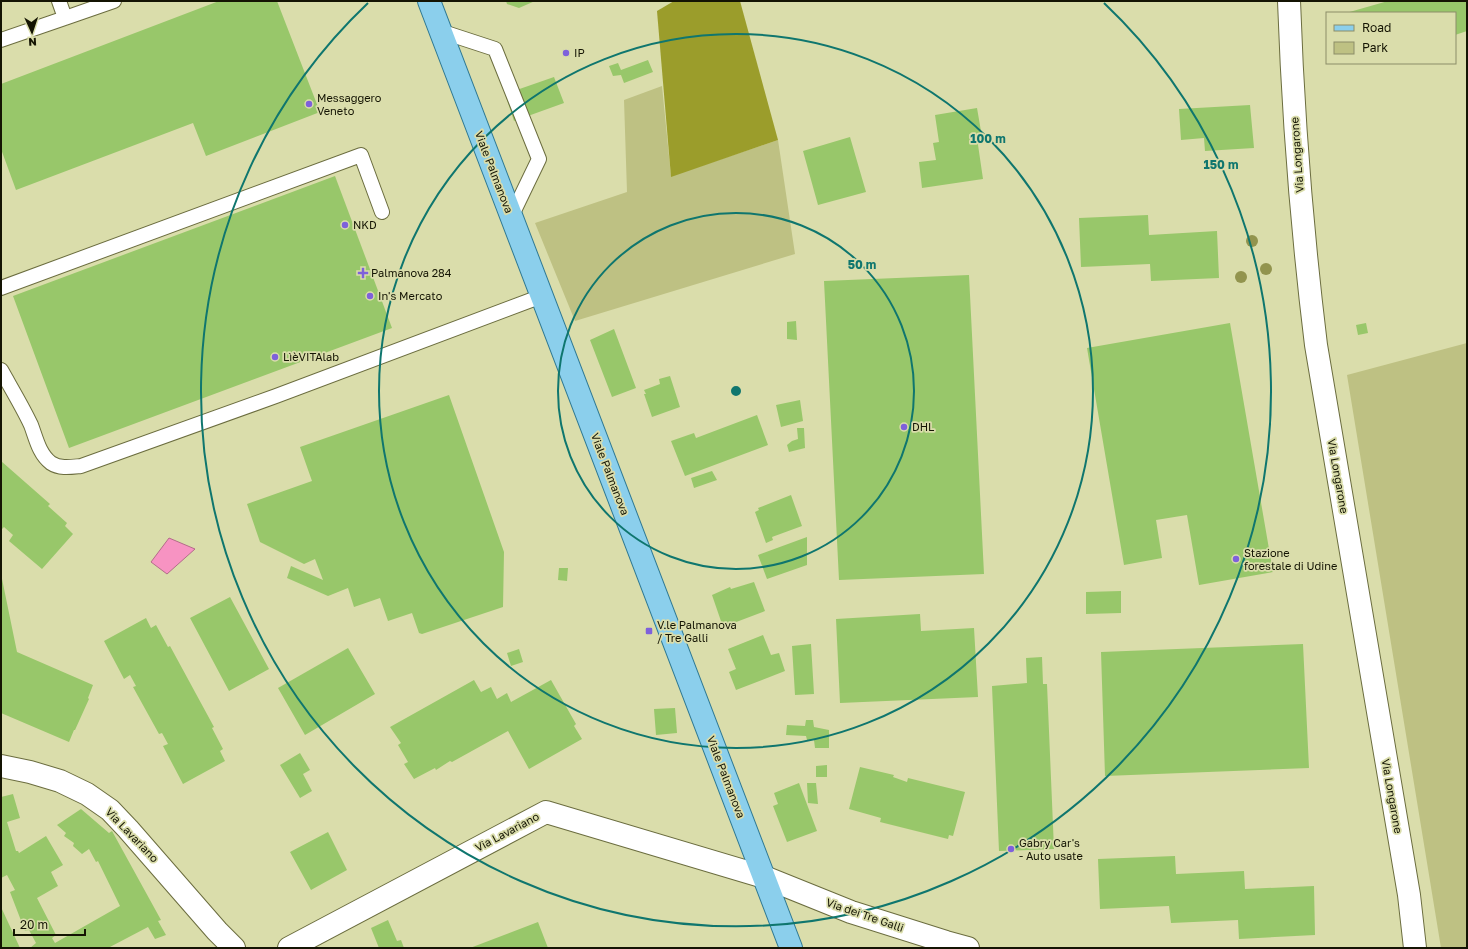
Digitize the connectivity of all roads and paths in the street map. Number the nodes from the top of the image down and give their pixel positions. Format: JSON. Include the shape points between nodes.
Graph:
{"nodes":[{"id":1,"x":59,"y":1,"type":"edge"},
{"id":2,"x":114,"y":1,"type":"edge"},
{"id":3,"x":429,"y":1,"type":"edge"},
{"id":4,"x":1289,"y":1,"type":"edge"},
{"id":5,"x":66,"y":18,"type":"junction"},
{"id":6,"x":440,"y":32,"type":"junction"},
{"id":7,"x":1,"y":40,"type":"edge"},
{"id":8,"x":382,"y":212,"type":"dead end"},
{"id":9,"x":511,"y":217,"type":"junction"},
{"id":10,"x":1,"y":288,"type":"edge"},
{"id":11,"x":542,"y":296,"type":"junction"},
{"id":12,"x":1,"y":370,"type":"edge"},
{"id":13,"x":1,"y":766,"type":"edge"},
{"id":14,"x":764,"y":877,"type":"junction"},
{"id":15,"x":234,"y":948,"type":"edge"},
{"id":16,"x":289,"y":948,"type":"edge"},
{"id":17,"x":791,"y":948,"type":"edge"},
{"id":18,"x":968,"y":948,"type":"edge"},
{"id":19,"x":1415,"y":948,"type":"edge"}],
"edges":[{"from":1,"to":5,"type":"lane"},
{"from":2,"to":5,"type":"lane"},
{"from":3,"to":6,"type":"main road","name":"Viale Palmanova"},
{"from":4,"to":19,"type":"street","name":"Via Longarone","via":[[1299,180],[1316,345],[1409,895]]},
{"from":5,"to":7,"type":"lane"},
{"from":6,"to":9,"type":"main road","name":"Viale Palmanova"},
{"from":6,"to":9,"type":"lane","via":[[495,49],[538,159]]},
{"from":8,"to":10,"type":"lane","via":[[360,155]]},
{"from":9,"to":11,"type":"main road","name":"Viale Palmanova"},
{"from":11,"to":12,"type":"lane","via":[[82,466],[61,467],[46,458]]},
{"from":11,"to":14,"type":"main road","name":"Viale Palmanova"},
{"from":13,"to":15,"type":"street","name":"Via Lavariano","via":[[60,781],[87,794],[110,810]]},
{"from":14,"to":16,"type":"street","name":"Via Lavariano","via":[[546,812]]},
{"from":14,"to":17,"type":"main road","name":"Viale Palmanova"},
{"from":14,"to":18,"type":"street","name":"Via dei Tre Galli","via":[[852,912]]}]}
